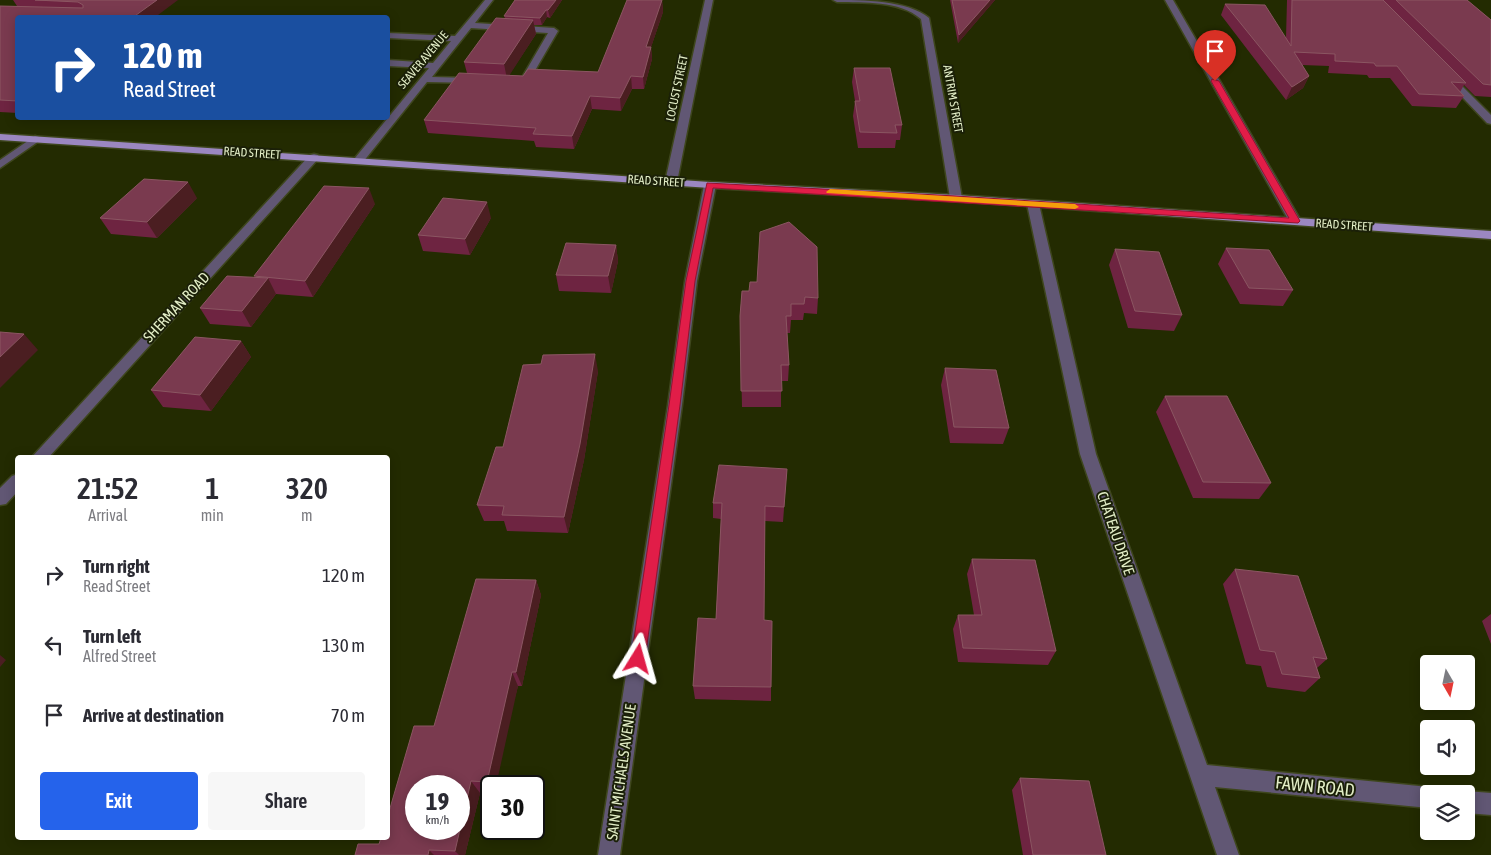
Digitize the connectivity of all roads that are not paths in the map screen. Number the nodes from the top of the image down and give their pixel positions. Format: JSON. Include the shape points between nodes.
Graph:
{"nodes":[{"id":1,"x":489,"y":0,"type":"edge"},
{"id":2,"x":710,"y":0,"type":"edge"},
{"id":3,"x":837,"y":0,"type":"edge"},
{"id":4,"x":1169,"y":0,"type":"edge"},
{"id":5,"x":469,"y":25,"type":"junction"},
{"id":6,"x":390,"y":35,"type":"edge"},
{"id":7,"x":457,"y":39,"type":"junction"},
{"id":8,"x":390,"y":63,"type":"edge"},
{"id":9,"x":435,"y":66,"type":"junction"},
{"id":10,"x":1442,"y":70,"type":"edge"},
{"id":11,"x":424,"y":79,"type":"junction"},
{"id":12,"x":483,"y":82,"type":"edge"},
{"id":13,"x":513,"y":83,"type":"edge"},
{"id":14,"x":1491,"y":121,"type":"edge"},
{"id":15,"x":0,"y":137,"type":"edge"},
{"id":16,"x":35,"y":139,"type":"junction"},
{"id":17,"x":314,"y":157,"type":"junction"},
{"id":18,"x":359,"y":160,"type":"junction"},
{"id":19,"x":0,"y":165,"type":"edge"},
{"id":20,"x":671,"y":182,"type":"junction"},
{"id":21,"x":710,"y":185,"type":"junction"},
{"id":22,"x":956,"y":198,"type":"junction"},
{"id":23,"x":1033,"y":204,"type":"junction"},
{"id":24,"x":1295,"y":221,"type":"junction"},
{"id":25,"x":1491,"y":234,"type":"edge"},
{"id":26,"x":41,"y":455,"type":"edge"},
{"id":27,"x":15,"y":483,"type":"edge"},
{"id":28,"x":0,"y":499,"type":"edge"},
{"id":29,"x":1201,"y":775,"type":"junction"},
{"id":30,"x":1420,"y":797,"type":"edge"},
{"id":31,"x":1475,"y":803,"type":"edge"},
{"id":32,"x":1491,"y":804,"type":"edge"},
{"id":33,"x":609,"y":855,"type":"edge"},
{"id":34,"x":1228,"y":855,"type":"edge"}],
"edges":[{"from":1,"to":5,"type":"street","name":"SEAVER AVENUE"},
{"from":2,"to":20,"type":"street","name":"LOCUST STREET"},
{"from":3,"to":22,"type":"street","name":"ANTRIM STREET","via":[[902,4],[916,9],[925,18]]},
{"from":4,"to":24,"type":"street"},
{"from":5,"to":7,"type":"street","name":"SEAVER AVENUE"},
{"from":5,"to":13,"type":"street","via":[[554,31],[523,84]]},
{"from":6,"to":7,"type":"street"},
{"from":7,"to":9,"type":"street","name":"SEAVER AVENUE"},
{"from":8,"to":9,"type":"street"},
{"from":9,"to":11,"type":"street","name":"SEAVER AVENUE"},
{"from":10,"to":14,"type":"street"},
{"from":11,"to":12,"type":"street"},
{"from":11,"to":18,"type":"street","name":"SEAVER AVENUE"},
{"from":15,"to":16,"type":"main road","name":"READ STREET"},
{"from":16,"to":17,"type":"main road","name":"READ STREET"},
{"from":16,"to":19,"type":"street"},
{"from":17,"to":18,"type":"main road","name":"READ STREET"},
{"from":17,"to":26,"type":"street","name":"SHERMAN ROAD"},
{"from":18,"to":20,"type":"main road","name":"READ STREET"},
{"from":20,"to":21,"type":"main road","name":"READ STREET"},
{"from":21,"to":22,"type":"main road","name":"READ STREET"},
{"from":21,"to":33,"type":"street","name":"SAINT MICHAELS AVENUE","via":[[691,281]]},
{"from":22,"to":23,"type":"main road","name":"READ STREET"},
{"from":23,"to":24,"type":"main road","name":"READ STREET"},
{"from":23,"to":29,"type":"street","name":"CHATEAU DRIVE","via":[[1088,454]]},
{"from":24,"to":25,"type":"main road","name":"READ STREET"},
{"from":27,"to":28,"type":"street"},
{"from":29,"to":30,"type":"street","name":"FAWN ROAD"},
{"from":29,"to":34,"type":"street","name":"CHATEAU DRIVE"},
{"from":31,"to":32,"type":"street"}]}
